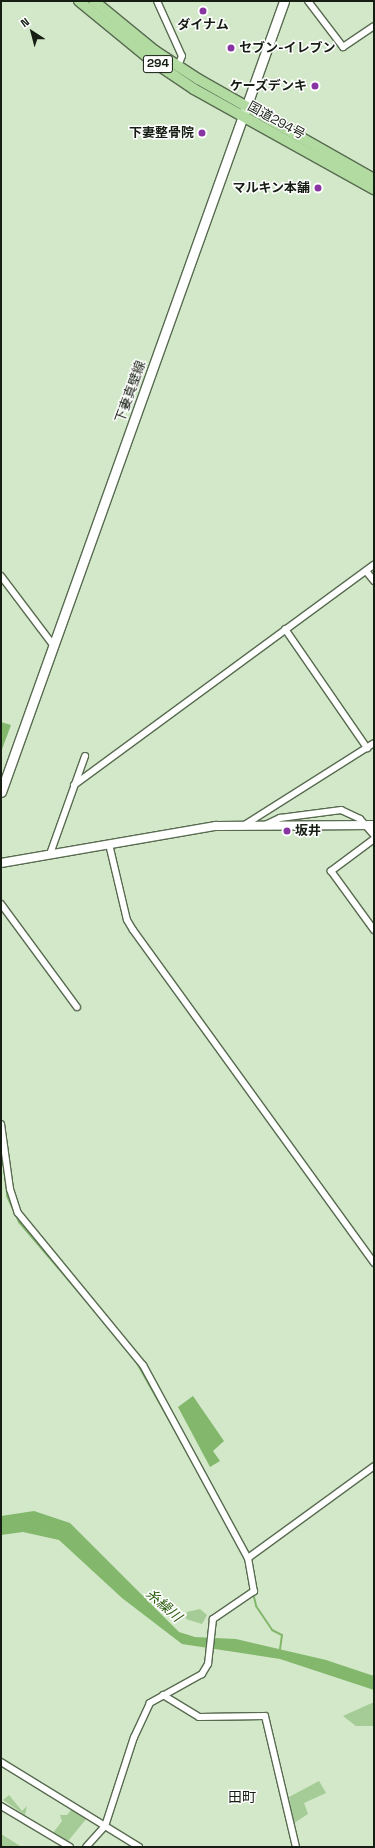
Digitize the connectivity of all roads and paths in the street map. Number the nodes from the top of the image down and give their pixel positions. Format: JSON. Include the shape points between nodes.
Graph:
{"nodes":[{"id":1,"x":79,"y":1,"type":"edge"},
{"id":2,"x":94,"y":1,"type":"edge"},
{"id":3,"x":157,"y":1,"type":"edge"},
{"id":4,"x":284,"y":1,"type":"edge"},
{"id":5,"x":308,"y":1,"type":"edge"},
{"id":6,"x":374,"y":26,"type":"edge"},
{"id":7,"x":178,"y":66,"type":"junction"},
{"id":8,"x":247,"y":107,"type":"junction"},
{"id":9,"x":243,"y":118,"type":"junction"},
{"id":10,"x":374,"y":178,"type":"edge"},
{"id":11,"x":374,"y":189,"type":"edge"},
{"id":12,"x":374,"y":565,"type":"edge"},
{"id":13,"x":366,"y":571,"type":"junction"},
{"id":14,"x":1,"y":576,"type":"edge"},
{"id":15,"x":374,"y":581,"type":"edge"},
{"id":16,"x":285,"y":629,"type":"junction"},
{"id":17,"x":54,"y":646,"type":"junction"},
{"id":18,"x":374,"y":743,"type":"edge"},
{"id":19,"x":366,"y":748,"type":"junction"},
{"id":20,"x":85,"y":756,"type":"dead end"},
{"id":21,"x":74,"y":785,"type":"junction"},
{"id":22,"x":1,"y":792,"type":"edge"},
{"id":23,"x":246,"y":824,"type":"junction"},
{"id":24,"x":264,"y":825,"type":"junction"},
{"id":25,"x":370,"y":826,"type":"edge"},
{"id":26,"x":374,"y":835,"type":"edge"},
{"id":27,"x":374,"y":839,"type":"edge"},
{"id":28,"x":109,"y":844,"type":"junction"},
{"id":29,"x":50,"y":854,"type":"junction"},
{"id":30,"x":1,"y":863,"type":"edge"},
{"id":31,"x":1,"y":904,"type":"edge"},
{"id":32,"x":374,"y":930,"type":"edge"},
{"id":33,"x":76,"y":1007,"type":"dead end"},
{"id":34,"x":1,"y":1124,"type":"edge"},
{"id":35,"x":374,"y":1263,"type":"edge"},
{"id":36,"x":374,"y":1466,"type":"edge"},
{"id":37,"x":248,"y":1558,"type":"junction"},
{"id":38,"x":163,"y":1695,"type":"junction"},
{"id":39,"x":1,"y":1762,"type":"edge"},
{"id":40,"x":1,"y":1806,"type":"edge"},
{"id":41,"x":105,"y":1826,"type":"junction"},
{"id":42,"x":70,"y":1847,"type":"edge"},
{"id":43,"x":86,"y":1847,"type":"edge"},
{"id":44,"x":139,"y":1847,"type":"edge"},
{"id":45,"x":296,"y":1847,"type":"edge"}],
"edges":[{"from":1,"to":9,"type":"highway","name":"国道294号","number":"294","via":[[151,60]]},
{"from":2,"to":7,"type":"highway","name":"国道294号","number":"294"},
{"from":3,"to":7,"type":"street","via":[[182,56]]},
{"from":4,"to":8,"type":"main road","name":"下妻真壁線"},
{"from":5,"to":6,"type":"street","via":[[343,47]]},
{"from":7,"to":8,"type":"highway","name":"国道294号","number":"294"},
{"from":8,"to":9,"type":"main road","name":"下妻真壁線"},
{"from":8,"to":10,"type":"highway","number":"294"},
{"from":9,"to":11,"type":"highway","name":"国道294号","number":"294"},
{"from":9,"to":17,"type":"main road","name":"下妻真壁線"},
{"from":12,"to":13,"type":"street"},
{"from":13,"to":15,"type":"street"},
{"from":13,"to":16,"type":"street"},
{"from":14,"to":17,"type":"street"},
{"from":16,"to":19,"type":"street"},
{"from":16,"to":21,"type":"street"},
{"from":17,"to":22,"type":"main road","name":"下妻真壁線"},
{"from":18,"to":19,"type":"street"},
{"from":19,"to":23,"type":"street"},
{"from":20,"to":21,"type":"street"},
{"from":21,"to":29,"type":"street"},
{"from":23,"to":24,"type":"street"},
{"from":23,"to":28,"type":"street"},
{"from":24,"to":25,"type":"street"},
{"from":24,"to":25,"type":"street","via":[[280,818],[328,810],[349,813]]},
{"from":25,"to":26,"type":"street"},
{"from":27,"to":32,"type":"street","via":[[331,871]]},
{"from":28,"to":29,"type":"street"},
{"from":28,"to":35,"type":"street","via":[[127,920],[133,930]]},
{"from":29,"to":30,"type":"street"},
{"from":31,"to":33,"type":"street"},
{"from":34,"to":37,"type":"street","via":[[10,1189],[18,1213],[133,1350]]},
{"from":36,"to":37,"type":"street"},
{"from":37,"to":38,"type":"street","via":[[249,1592],[213,1619],[206,1669],[197,1678]]},
{"from":38,"to":41,"type":"street","via":[[150,1703],[143,1715]]},
{"from":38,"to":45,"type":"street","via":[[199,1717],[264,1716]]},
{"from":39,"to":41,"type":"street"},
{"from":40,"to":42,"type":"street"},
{"from":41,"to":43,"type":"street"},
{"from":41,"to":44,"type":"street"}]}
